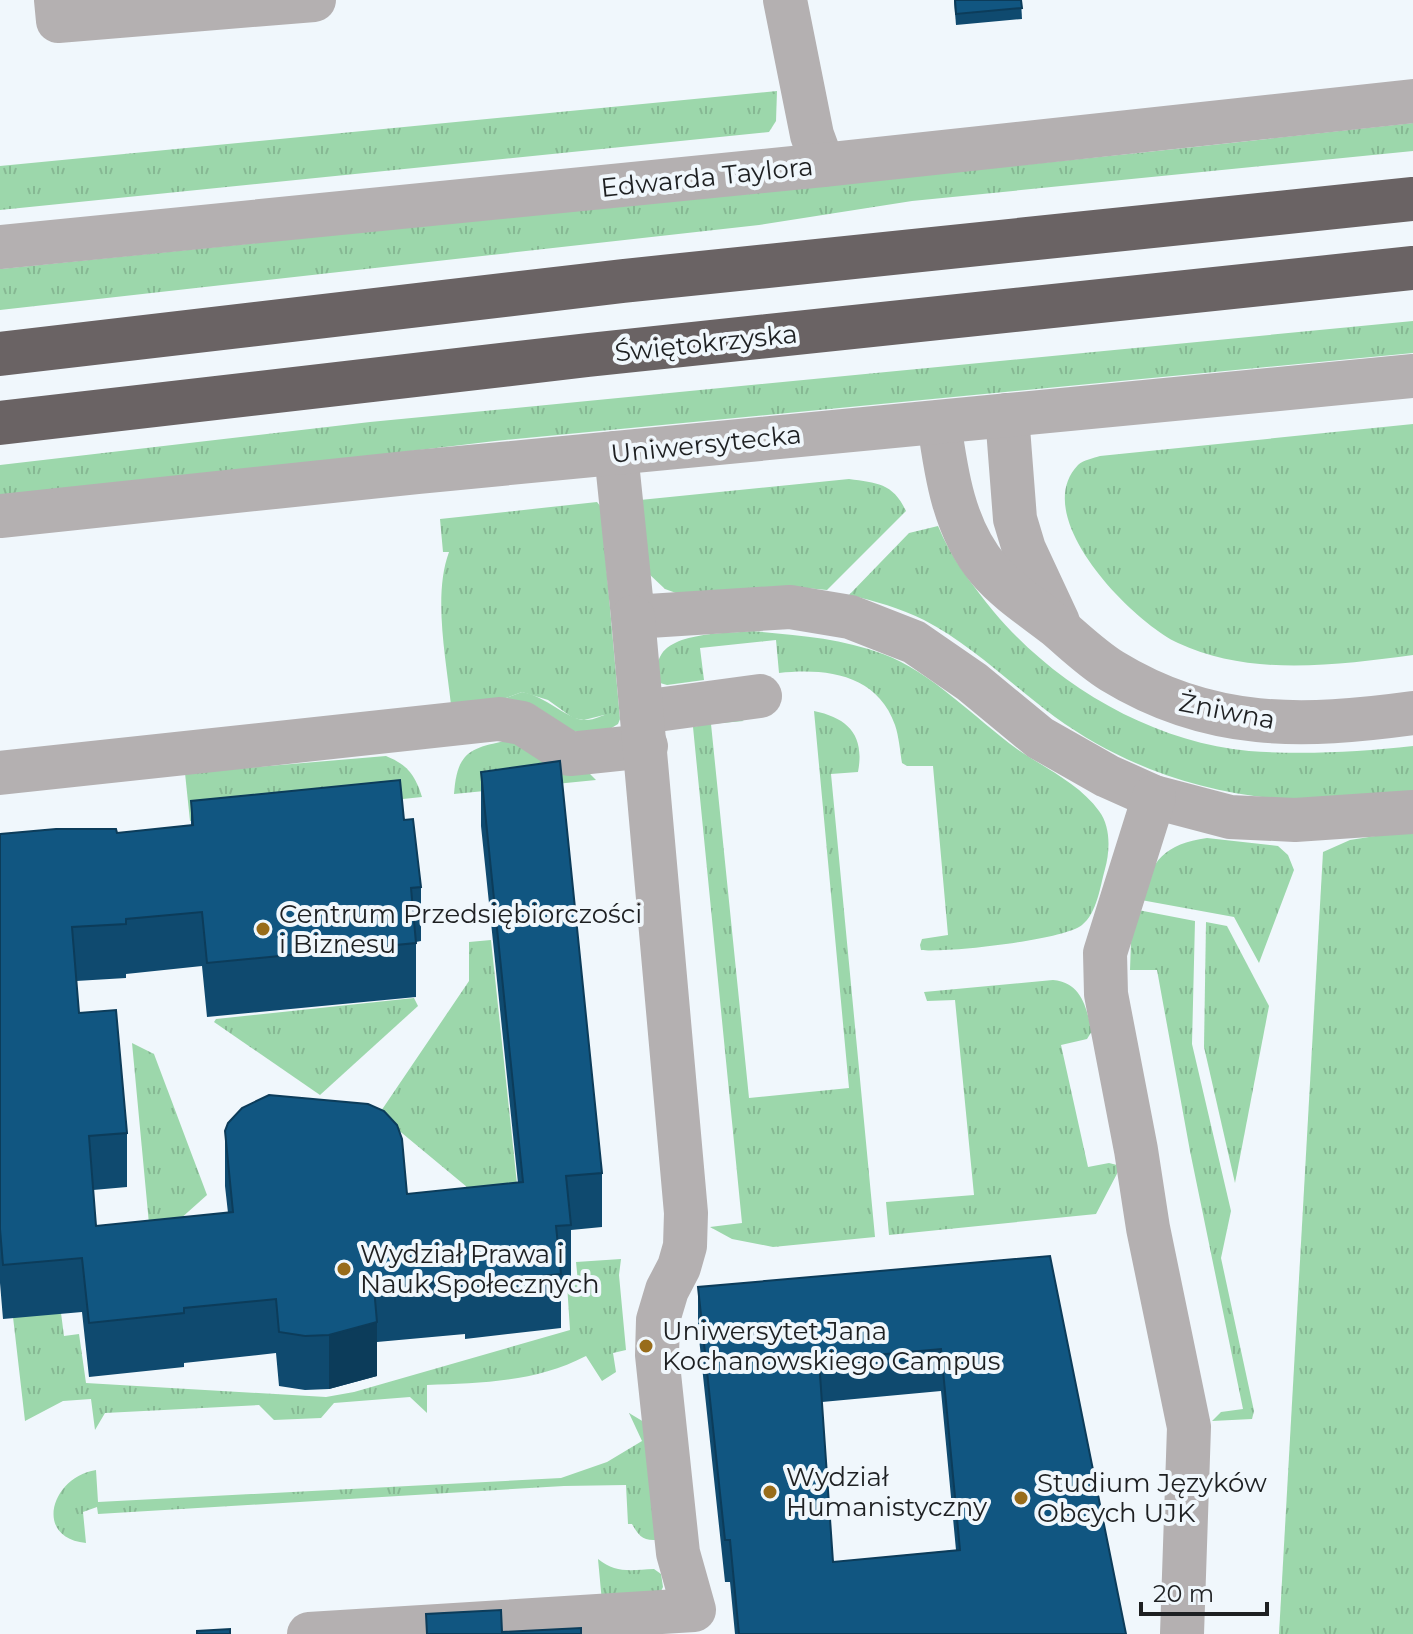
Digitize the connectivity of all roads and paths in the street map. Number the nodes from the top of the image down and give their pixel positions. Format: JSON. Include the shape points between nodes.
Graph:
{"nodes":[{"id":1,"x":56,"y":0,"type":"edge"},
{"id":2,"x":314,"y":0,"type":"edge"},
{"id":3,"x":785,"y":0,"type":"edge"},
{"id":4,"x":1413,"y":101,"type":"edge"},
{"id":5,"x":823,"y":165,"type":"junction"},
{"id":6,"x":1413,"y":199,"type":"edge"},
{"id":7,"x":0,"y":247,"type":"edge"},
{"id":8,"x":1413,"y":268,"type":"edge"},
{"id":9,"x":0,"y":354,"type":"edge"},
{"id":10,"x":1413,"y":376,"type":"edge"},
{"id":11,"x":1007,"y":415,"type":"junction"},
{"id":12,"x":939,"y":422,"type":"junction"},
{"id":13,"x":0,"y":423,"type":"edge"},
{"id":14,"x":616,"y":453,"type":"junction"},
{"id":15,"x":0,"y":516,"type":"edge"},
{"id":16,"x":633,"y":617,"type":"junction"},
{"id":17,"x":1062,"y":632,"type":"junction"},
{"id":18,"x":760,"y":696,"type":"dead end"},
{"id":19,"x":1413,"y":713,"type":"edge"},
{"id":20,"x":644,"y":729,"type":"junction"},
{"id":21,"x":0,"y":773,"type":"edge"},
{"id":22,"x":1154,"y":797,"type":"junction"},
{"id":23,"x":1413,"y":812,"type":"edge"},
{"id":24,"x":591,"y":1625,"type":"edge"},
{"id":25,"x":309,"y":1634,"type":"edge"},
{"id":26,"x":1182,"y":1634,"type":"edge"}],
"edges":[{"from":1,"to":2,"type":"street","via":[[58,21]]},
{"from":3,"to":5,"type":"street"},
{"from":4,"to":5,"type":"street","name":"Edwarda Taylora"},
{"from":5,"to":7,"type":"street","name":"Edwarda Taylora"},
{"from":6,"to":9,"type":"highway","via":[[623,281]]},
{"from":8,"to":13,"type":"highway","name":"Świętokrzyska"},
{"from":10,"to":11,"type":"street","name":"Uniwersytecka"},
{"from":11,"to":12,"type":"street","name":"Uniwersytecka"},
{"from":11,"to":17,"type":"street","name":"Żniwna","via":[[1015,519]]},
{"from":12,"to":14,"type":"street","name":"Uniwersytecka"},
{"from":12,"to":17,"type":"street","name":"Żniwna","via":[[947,482],[976,549],[989,570]]},
{"from":14,"to":15,"type":"street","name":"Uniwersytecka"},
{"from":14,"to":16,"type":"street"},
{"from":16,"to":20,"type":"street"},
{"from":16,"to":22,"type":"street","via":[[790,607],[850,617],[914,642],[1040,738]]},
{"from":17,"to":19,"type":"street","name":"Żniwna","via":[[1112,670],[1195,710],[1308,723]]},
{"from":18,"to":20,"type":"street"},
{"from":20,"to":21,"type":"street","via":[[570,754],[522,723],[499,719]]},
{"from":20,"to":24,"type":"street","via":[[686,1213],[685,1246],[658,1320],[659,1389],[678,1553],[694,1610]]},
{"from":22,"to":23,"type":"street","via":[[1230,817],[1295,820]]},
{"from":22,"to":26,"type":"street","via":[[1105,953],[1106,994],[1189,1427]]},
{"from":24,"to":25,"type":"street"}]}
